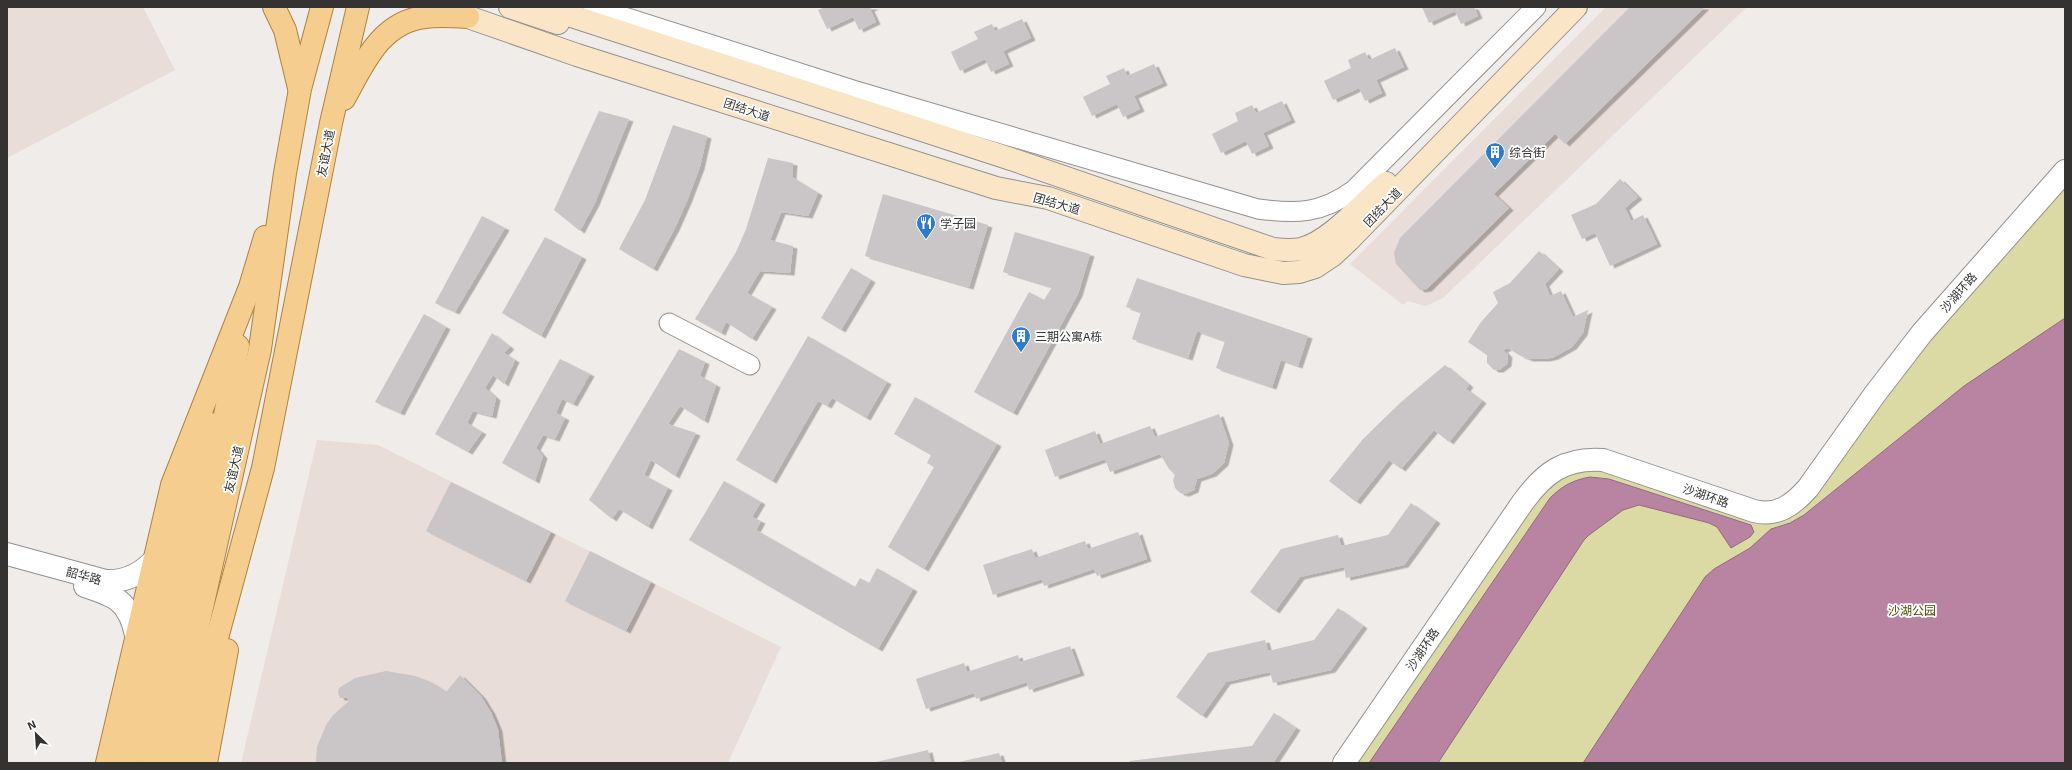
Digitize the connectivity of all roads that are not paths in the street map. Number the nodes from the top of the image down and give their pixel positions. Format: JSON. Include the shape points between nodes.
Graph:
{"nodes":[{"id":1,"x":274,"y":7,"type":"edge"},
{"id":2,"x":322,"y":7,"type":"edge"},
{"id":3,"x":358,"y":7,"type":"edge"},
{"id":4,"x":510,"y":7,"type":"edge"},
{"id":5,"x":544,"y":7,"type":"edge"},
{"id":6,"x":593,"y":7,"type":"edge"},
{"id":7,"x":1536,"y":7,"type":"edge"},
{"id":8,"x":1557,"y":7,"type":"edge"},
{"id":9,"x":1576,"y":7,"type":"edge"},
{"id":10,"x":465,"y":10,"type":"edge"},
{"id":11,"x":300,"y":89,"type":"junction"},
{"id":12,"x":331,"y":123,"type":"junction"},
{"id":13,"x":1004,"y":168,"type":"junction"},
{"id":14,"x":2065,"y":171,"type":"edge"},
{"id":15,"x":285,"y":173,"type":"junction"},
{"id":16,"x":1048,"y":198,"type":"junction"},
{"id":17,"x":250,"y":287,"type":"junction"},
{"id":18,"x":669,"y":323,"type":"dead end"},
{"id":19,"x":230,"y":339,"type":"junction"},
{"id":20,"x":750,"y":365,"type":"dead end"},
{"id":21,"x":246,"y":534,"type":"junction"},
{"id":22,"x":7,"y":554,"type":"edge"},
{"id":23,"x":156,"y":558,"type":"junction"},
{"id":24,"x":7,"y":563,"type":"edge"},
{"id":25,"x":136,"y":635,"type":"junction"},
{"id":26,"x":107,"y":763,"type":"edge"},
{"id":27,"x":127,"y":763,"type":"edge"},
{"id":28,"x":149,"y":763,"type":"edge"},
{"id":29,"x":167,"y":763,"type":"edge"},
{"id":30,"x":186,"y":763,"type":"edge"},
{"id":31,"x":206,"y":763,"type":"edge"},
{"id":32,"x":1344,"y":763,"type":"edge"}],
"edges":[{"from":1,"to":11,"type":"main road","via":[[285,30]]},
{"from":2,"to":11,"type":"main road","name":"友谊大道"},
{"from":3,"to":12,"type":"main road","name":"友谊大道"},
{"from":4,"to":13,"type":"main road","via":[[957,154],[982,158]]},
{"from":5,"to":13,"type":"main road","name":"团结大道"},
{"from":6,"to":7,"type":"street","via":[[853,90],[1258,209],[1293,212],[1326,207],[1354,190]]},
{"from":8,"to":13,"type":"main road","name":"团结大道","via":[[1386,182],[1336,228],[1310,246],[1300,249],[1273,249]]},
{"from":9,"to":16,"type":"main road","name":"团结大道","via":[[1349,240],[1324,261],[1306,270],[1283,273],[1244,265]]},
{"from":10,"to":12,"type":"main road","via":[[423,17],[399,24],[390,31],[374,46]]},
{"from":10,"to":13,"type":"main road"},
{"from":10,"to":16,"type":"main road","name":"团结大道","via":[[577,55],[996,188]]},
{"from":11,"to":15,"type":"main road","name":"友谊大道"},
{"from":12,"to":21,"type":"main road","name":"友谊大道","via":[[263,468]]},
{"from":13,"to":16,"type":"main road"},
{"from":14,"to":32,"type":"street","name":"沙湖环路","via":[[1932,321],[1874,394],[1808,488],[1786,507],[1769,513],[1754,511],[1603,460],[1577,460],[1562,465],[1545,476],[1523,502]]},
{"from":15,"to":17,"type":"main road","name":"友谊大道"},
{"from":15,"to":29,"type":"main road","name":"友谊大道","via":[[260,349]]},
{"from":17,"to":19,"type":"main road","name":"友谊大道"},
{"from":17,"to":28,"type":"main road","name":"友谊大道","via":[[207,511]]},
{"from":18,"to":20,"type":"street"},
{"from":19,"to":23,"type":"main road","name":"友谊大道","via":[[172,485]]},
{"from":19,"to":27,"type":"main road"},
{"from":21,"to":30,"type":"main road","name":"友谊大道","via":[[197,712]]},
{"from":21,"to":31,"type":"main road","name":"友谊大道"},
{"from":22,"to":23,"type":"street","name":"韶华路","via":[[111,581],[124,579],[142,571]]},
{"from":23,"to":25,"type":"main road","name":"友谊大道"},
{"from":24,"to":25,"type":"street","name":"韶华路","via":[[104,592],[113,597],[130,613]]},
{"from":25,"to":26,"type":"main road","name":"友谊大道"}]}
